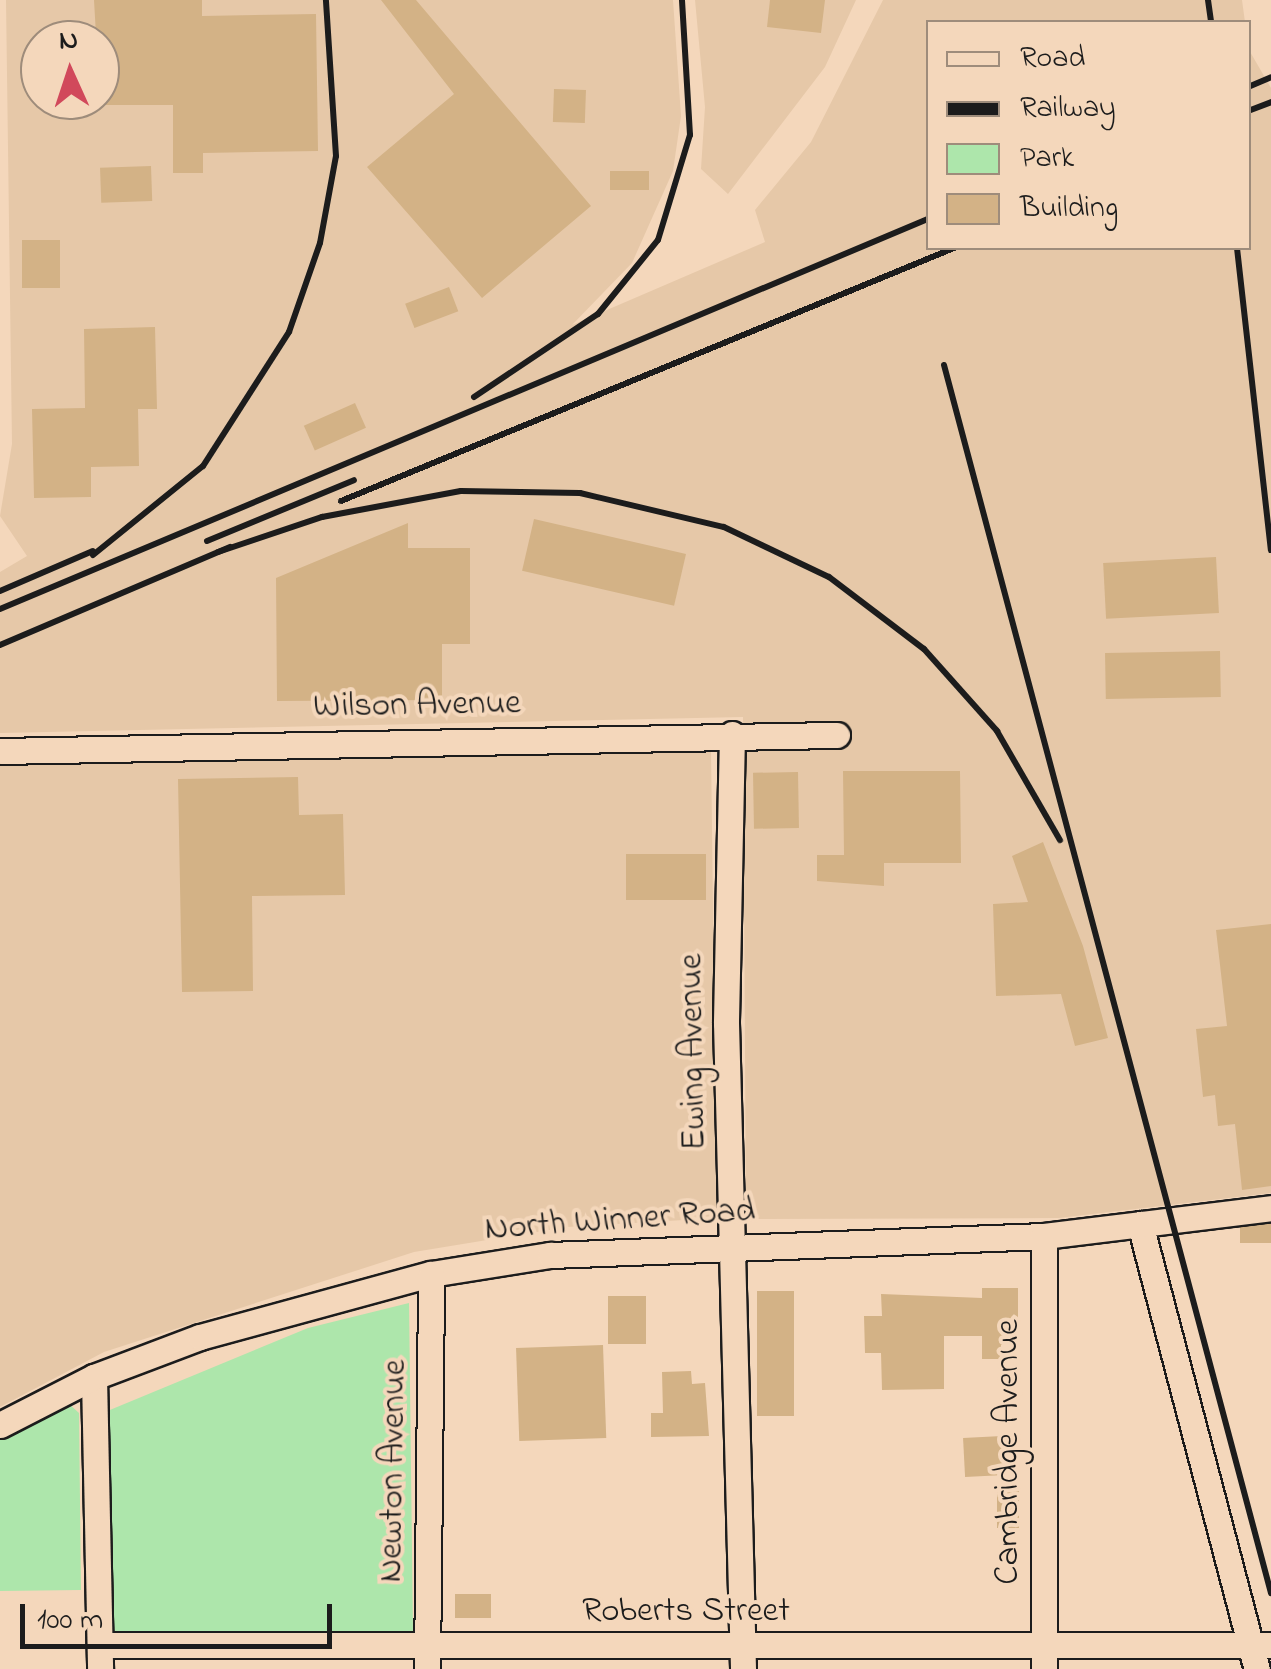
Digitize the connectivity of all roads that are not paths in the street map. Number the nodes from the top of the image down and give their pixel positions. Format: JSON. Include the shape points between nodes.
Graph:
{"nodes":[{"id":1,"x":732,"y":734,"type":"junction"},
{"id":2,"x":837,"y":735,"type":"dead end"},
{"id":3,"x":0,"y":751,"type":"edge"},
{"id":4,"x":1271,"y":1208,"type":"edge"},
{"id":5,"x":1140,"y":1224,"type":"junction"},
{"id":6,"x":1044,"y":1236,"type":"junction"},
{"id":7,"x":733,"y":1246,"type":"junction"},
{"id":8,"x":431,"y":1274,"type":"junction"},
{"id":9,"x":94,"y":1377,"type":"junction"},
{"id":10,"x":0,"y":1425,"type":"edge"},
{"id":11,"x":1260,"y":1654,"type":"edge"},
{"id":12,"x":100,"y":1657,"type":"edge"},
{"id":13,"x":427,"y":1658,"type":"edge"},
{"id":14,"x":743,"y":1658,"type":"edge"},
{"id":15,"x":1044,"y":1659,"type":"edge"}],
"edges":[{"from":1,"to":2,"type":"street","name":"Wilson Avenue"},
{"from":1,"to":3,"type":"street","name":"Wilson Avenue"},
{"from":1,"to":7,"type":"street","name":"Ewing Avenue","via":[[726,1022]]},
{"from":4,"to":5,"type":"street","name":"North Winner Road"},
{"from":5,"to":6,"type":"street","name":"North Winner Road"},
{"from":5,"to":11,"type":"street"},
{"from":6,"to":7,"type":"street","name":"North Winner Road"},
{"from":6,"to":15,"type":"street","name":"Cambridge Avenue"},
{"from":7,"to":8,"type":"street","name":"North Winner Road","via":[[550,1255]]},
{"from":7,"to":14,"type":"street","name":"Ewing Avenue"},
{"from":8,"to":9,"type":"street","name":"North Winner Road","via":[[200,1337]]},
{"from":8,"to":13,"type":"street","name":"Newton Avenue"},
{"from":9,"to":10,"type":"street","name":"North Winner Road"},
{"from":9,"to":12,"type":"street"},
{"from":11,"to":15,"type":"street","name":"Roberts Street"},
{"from":12,"to":13,"type":"street","name":"Roberts Street"},
{"from":13,"to":14,"type":"street","name":"Roberts Street"},
{"from":14,"to":15,"type":"street","name":"Roberts Street"}]}
